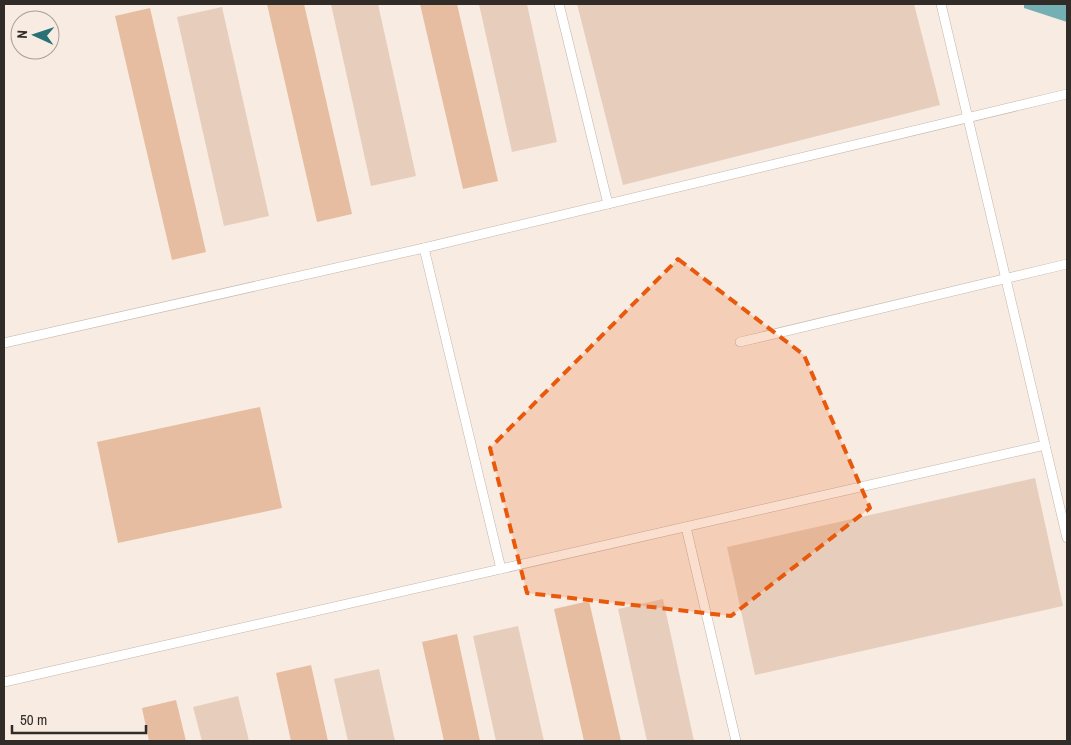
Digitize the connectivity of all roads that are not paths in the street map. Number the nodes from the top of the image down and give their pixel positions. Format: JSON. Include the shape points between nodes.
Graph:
{"nodes":[{"id":1,"x":559,"y":4,"type":"edge"},
{"id":2,"x":940,"y":4,"type":"edge"},
{"id":3,"x":1067,"y":94,"type":"edge"},
{"id":4,"x":968,"y":118,"type":"junction"},
{"id":5,"x":608,"y":204,"type":"junction"},
{"id":6,"x":424,"y":248,"type":"junction"},
{"id":7,"x":1067,"y":264,"type":"edge"},
{"id":8,"x":1006,"y":279,"type":"junction"},
{"id":9,"x":740,"y":342,"type":"dead end"},
{"id":10,"x":4,"y":343,"type":"edge"},
{"id":11,"x":1045,"y":445,"type":"junction"},
{"id":12,"x":686,"y":527,"type":"junction"},
{"id":13,"x":1067,"y":538,"type":"edge"},
{"id":14,"x":501,"y":569,"type":"junction"},
{"id":15,"x":4,"y":682,"type":"edge"},
{"id":16,"x":736,"y":741,"type":"edge"}],
"edges":[{"from":1,"to":5,"type":"lane"},
{"from":2,"to":4,"type":"lane"},
{"from":3,"to":4,"type":"lane"},
{"from":4,"to":5,"type":"lane"},
{"from":4,"to":8,"type":"lane"},
{"from":5,"to":6,"type":"lane"},
{"from":6,"to":10,"type":"lane"},
{"from":6,"to":14,"type":"lane"},
{"from":7,"to":8,"type":"lane"},
{"from":8,"to":9,"type":"lane"},
{"from":8,"to":11,"type":"lane"},
{"from":11,"to":12,"type":"lane"},
{"from":11,"to":13,"type":"lane"},
{"from":12,"to":14,"type":"lane"},
{"from":12,"to":16,"type":"lane"},
{"from":14,"to":15,"type":"lane"}]}
